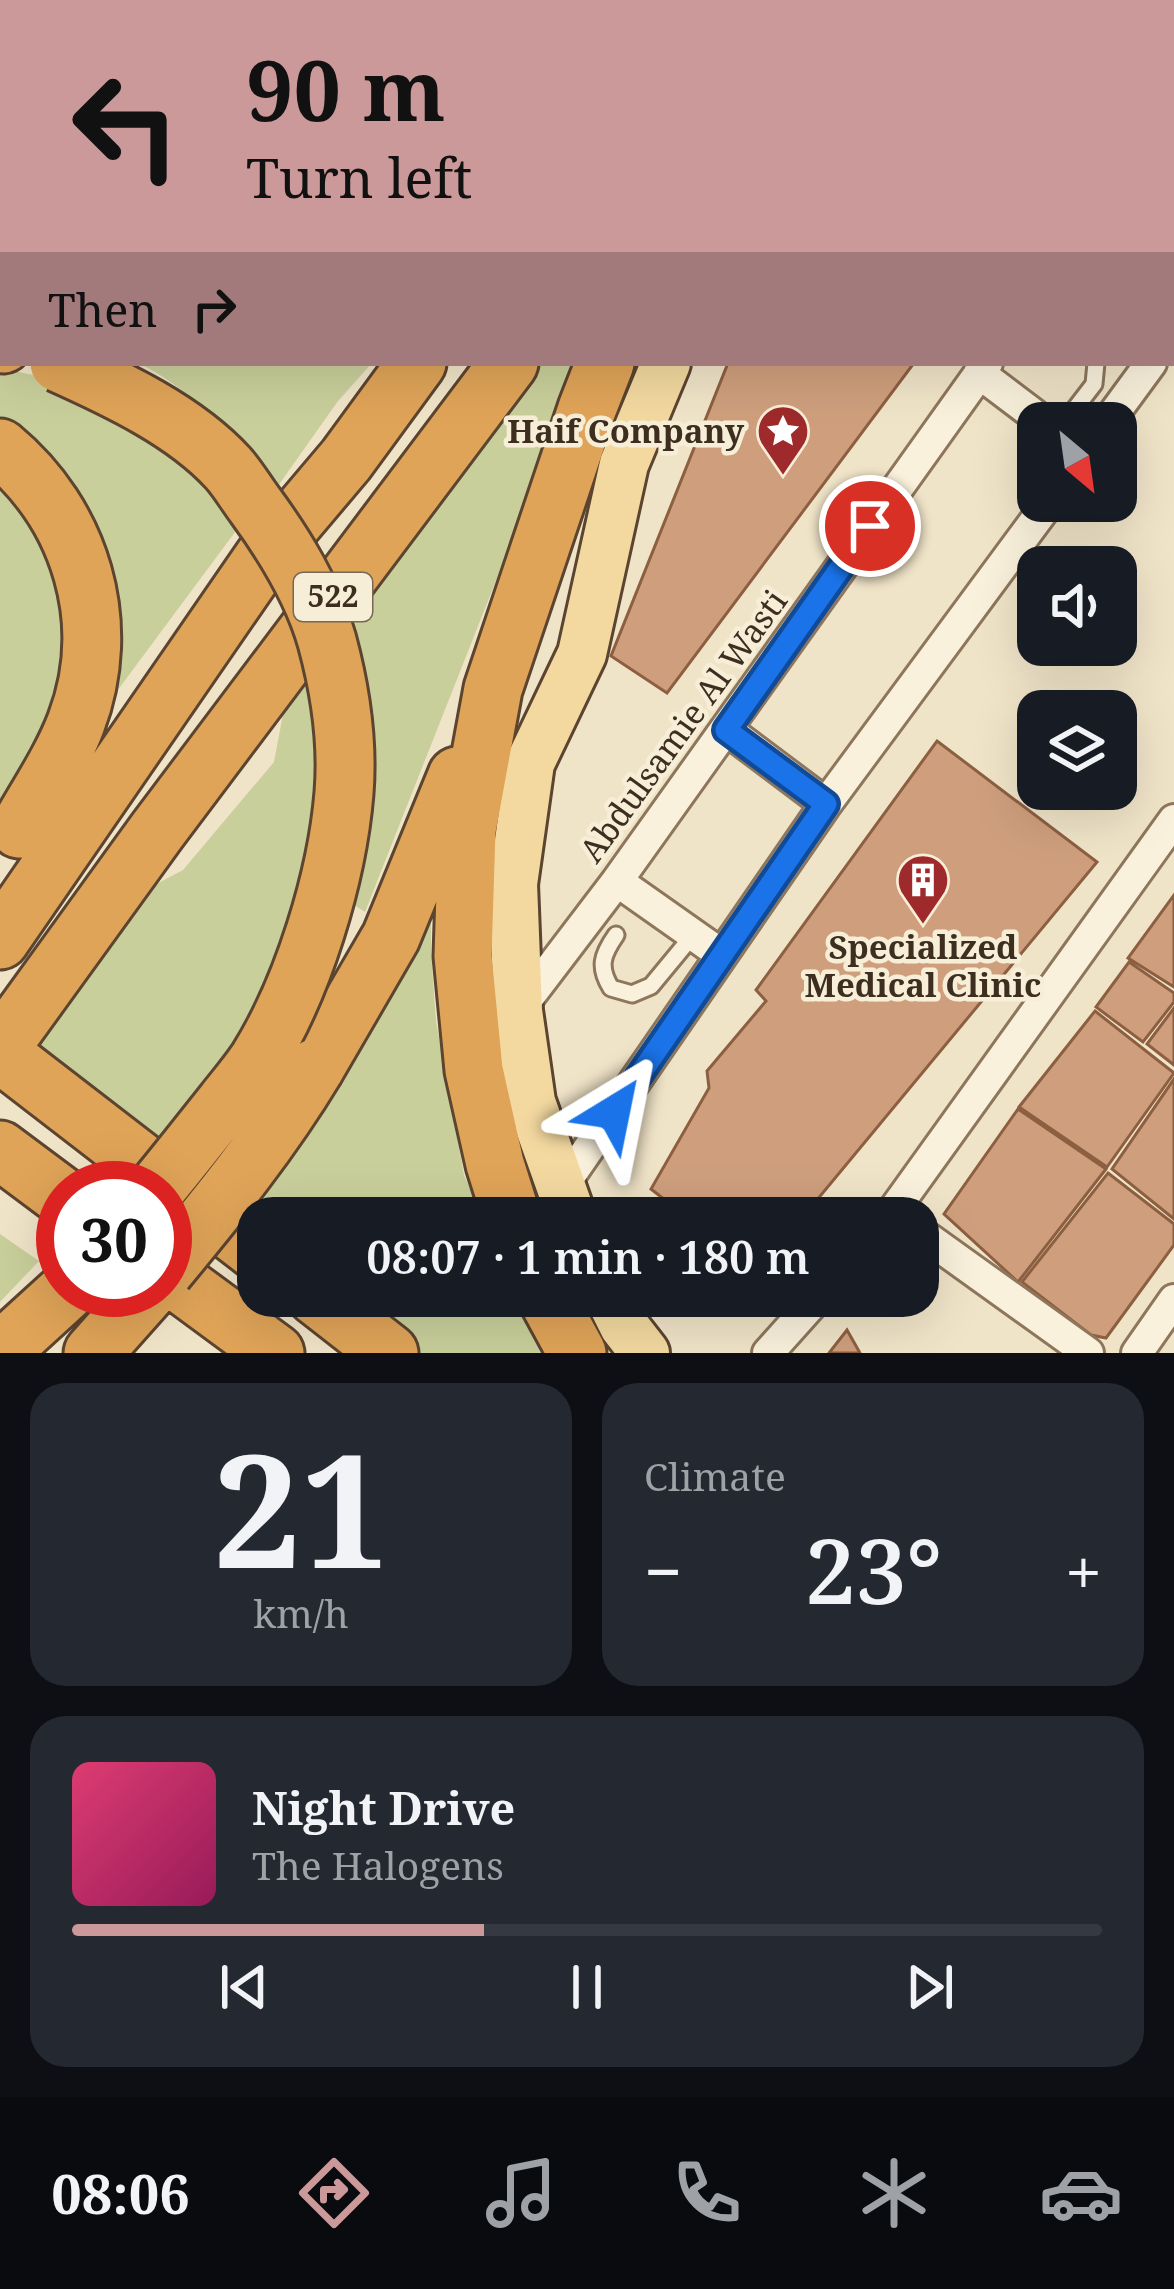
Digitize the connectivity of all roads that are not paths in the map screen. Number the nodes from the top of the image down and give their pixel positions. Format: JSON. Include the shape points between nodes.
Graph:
{"nodes":[{"id":1,"x":66,"y":366,"type":"edge"},
{"id":2,"x":415,"y":366,"type":"edge"},
{"id":3,"x":507,"y":366,"type":"edge"},
{"id":4,"x":604,"y":366,"type":"edge"},
{"id":5,"x":665,"y":366,"type":"edge"},
{"id":6,"x":1096,"y":366,"type":"edge"},
{"id":7,"x":1149,"y":366,"type":"edge"},
{"id":8,"x":983,"y":368,"type":"edge"},
{"id":9,"x":1021,"y":402,"type":"edge"},
{"id":10,"x":1080,"y":402,"type":"edge"},
{"id":11,"x":1122,"y":402,"type":"edge"},
{"id":12,"x":0,"y":448,"type":"edge"},
{"id":13,"x":1034,"y":522,"type":"edge"},
{"id":14,"x":265,"y":557,"type":"junction"},
{"id":15,"x":493,"y":689,"type":"junction"},
{"id":16,"x":726,"y":730,"type":"junction"},
{"id":17,"x":826,"y":804,"type":"junction"},
{"id":18,"x":1174,"y":820,"type":"edge"},
{"id":19,"x":9,"y":842,"type":"edge"},
{"id":20,"x":617,"y":881,"type":"junction"},
{"id":21,"x":694,"y":934,"type":"junction"},
{"id":22,"x":616,"y":935,"type":"dead end"},
{"id":23,"x":0,"y":940,"type":"edge"},
{"id":24,"x":722,"y":955,"type":"junction"},
{"id":25,"x":518,"y":1012,"type":"junction"},
{"id":26,"x":0,"y":1050,"type":"edge"},
{"id":27,"x":0,"y":1150,"type":"edge"},
{"id":28,"x":178,"y":1161,"type":"edge"},
{"id":29,"x":36,"y":1177,"type":"edge"},
{"id":30,"x":534,"y":1197,"type":"edge"},
{"id":31,"x":546,"y":1197,"type":"edge"},
{"id":32,"x":556,"y":1197,"type":"edge"},
{"id":33,"x":916,"y":1197,"type":"edge"},
{"id":34,"x":237,"y":1236,"type":"edge"},
{"id":35,"x":192,"y":1237,"type":"edge"},
{"id":36,"x":939,"y":1248,"type":"edge"},
{"id":37,"x":192,"y":1291,"type":"edge"},
{"id":38,"x":1174,"y":1300,"type":"edge"},
{"id":39,"x":38,"y":1317,"type":"edge"},
{"id":40,"x":124,"y":1317,"type":"edge"},
{"id":41,"x":343,"y":1317,"type":"edge"},
{"id":42,"x":557,"y":1317,"type":"edge"},
{"id":43,"x":620,"y":1317,"type":"edge"},
{"id":44,"x":800,"y":1317,"type":"edge"},
{"id":45,"x":0,"y":1352,"type":"edge"},
{"id":46,"x":93,"y":1353,"type":"edge"},
{"id":47,"x":275,"y":1353,"type":"edge"},
{"id":48,"x":389,"y":1353,"type":"edge"},
{"id":49,"x":577,"y":1353,"type":"edge"},
{"id":50,"x":645,"y":1353,"type":"edge"},
{"id":51,"x":768,"y":1353,"type":"edge"},
{"id":52,"x":1088,"y":1353,"type":"edge"},
{"id":53,"x":1137,"y":1353,"type":"edge"}],
"edges":[{"from":1,"to":28,"type":"highway","bridge":true,"via":[[172,422],[228,467],[305,584],[338,695],[344,795],[308,952],[257,1061]]},
{"from":2,"to":14,"type":"highway","number":"522"},
{"from":3,"to":26,"type":"highway","number":"522"},
{"from":4,"to":15,"type":"highway"},
{"from":5,"to":25,"type":"main road","via":[[624,464],[582,654],[530,763],[513,884]]},
{"from":6,"to":10,"type":"lane"},
{"from":7,"to":11,"type":"street"},
{"from":8,"to":9,"type":"street"},
{"from":8,"to":16,"type":"street","name":"Abdulsamie Al Wasti"},
{"from":12,"to":19,"type":"highway","via":[[41,488],[67,529],[93,633],[74,728]]},
{"from":13,"to":17,"type":"street"},
{"from":14,"to":19,"type":"highway"},
{"from":14,"to":23,"type":"highway","number":"522"},
{"from":15,"to":30,"type":"highway","via":[[467,830],[463,956],[474,1070],[495,1164]]},
{"from":15,"to":35,"type":"highway","bridge":true,"via":[[391,937],[268,1142]]},
{"from":16,"to":17,"type":"street"},
{"from":16,"to":20,"type":"street","name":"Abdulsamie Al Wasti"},
{"from":17,"to":24,"type":"street"},
{"from":18,"to":33,"type":"street"},
{"from":20,"to":21,"type":"street"},
{"from":20,"to":25,"type":"street","name":"Abdulsamie Al Wasti"},
{"from":21,"to":22,"type":"lane","via":[[651,986],[632,994],[611,988],[603,975],[602,954]]},
{"from":21,"to":24,"type":"street"},
{"from":24,"to":32,"type":"street"},
{"from":25,"to":31,"type":"main road"},
{"from":26,"to":34,"type":"highway"},
{"from":27,"to":29,"type":"highway"},
{"from":36,"to":52,"type":"street"},
{"from":37,"to":47,"type":"highway"},
{"from":38,"to":53,"type":"street"},
{"from":39,"to":45,"type":"highway"},
{"from":40,"to":46,"type":"highway"},
{"from":41,"to":48,"type":"highway"},
{"from":42,"to":49,"type":"highway"},
{"from":43,"to":50,"type":"main road"},
{"from":44,"to":51,"type":"street"}]}
